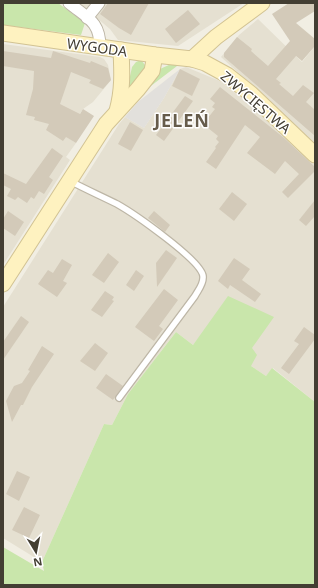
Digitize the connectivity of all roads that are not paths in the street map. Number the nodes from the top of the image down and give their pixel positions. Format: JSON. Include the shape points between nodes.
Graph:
{"nodes":[{"id":1,"x":69,"y":3,"type":"edge"},
{"id":2,"x":99,"y":3,"type":"edge"},
{"id":3,"x":262,"y":3,"type":"edge"},
{"id":4,"x":87,"y":18,"type":"junction"},
{"id":5,"x":3,"y":34,"type":"edge"},
{"id":6,"x":100,"y":47,"type":"junction"},
{"id":7,"x":121,"y":50,"type":"junction"},
{"id":8,"x":155,"y":55,"type":"junction"},
{"id":9,"x":192,"y":59,"type":"junction"},
{"id":10,"x":117,"y":110,"type":"junction"},
{"id":11,"x":315,"y":155,"type":"edge"},
{"id":12,"x":70,"y":181,"type":"junction"},
{"id":13,"x":3,"y":284,"type":"edge"},
{"id":14,"x":119,"y":398,"type":"dead end"}],
"edges":[{"from":1,"to":4,"type":"street"},
{"from":2,"to":4,"type":"street"},
{"from":3,"to":9,"type":"street","via":[[216,37]]},
{"from":4,"to":6,"type":"street","via":[[97,26]]},
{"from":5,"to":6,"type":"street","name":"WYGODA"},
{"from":6,"to":7,"type":"street","name":"WYGODA"},
{"from":7,"to":8,"type":"street","name":"WYGODA"},
{"from":7,"to":10,"type":"street","via":[[122,87]]},
{"from":8,"to":9,"type":"street","name":"WYGODA"},
{"from":8,"to":10,"type":"street","via":[[152,71]]},
{"from":9,"to":11,"type":"street","name":"ZWYCIĘSTWA","via":[[216,68],[231,78]]},
{"from":10,"to":12,"type":"street"},
{"from":12,"to":13,"type":"street"},
{"from":12,"to":14,"type":"lane","via":[[129,212],[179,248],[197,265],[203,275],[202,284],[195,296]]}]}
